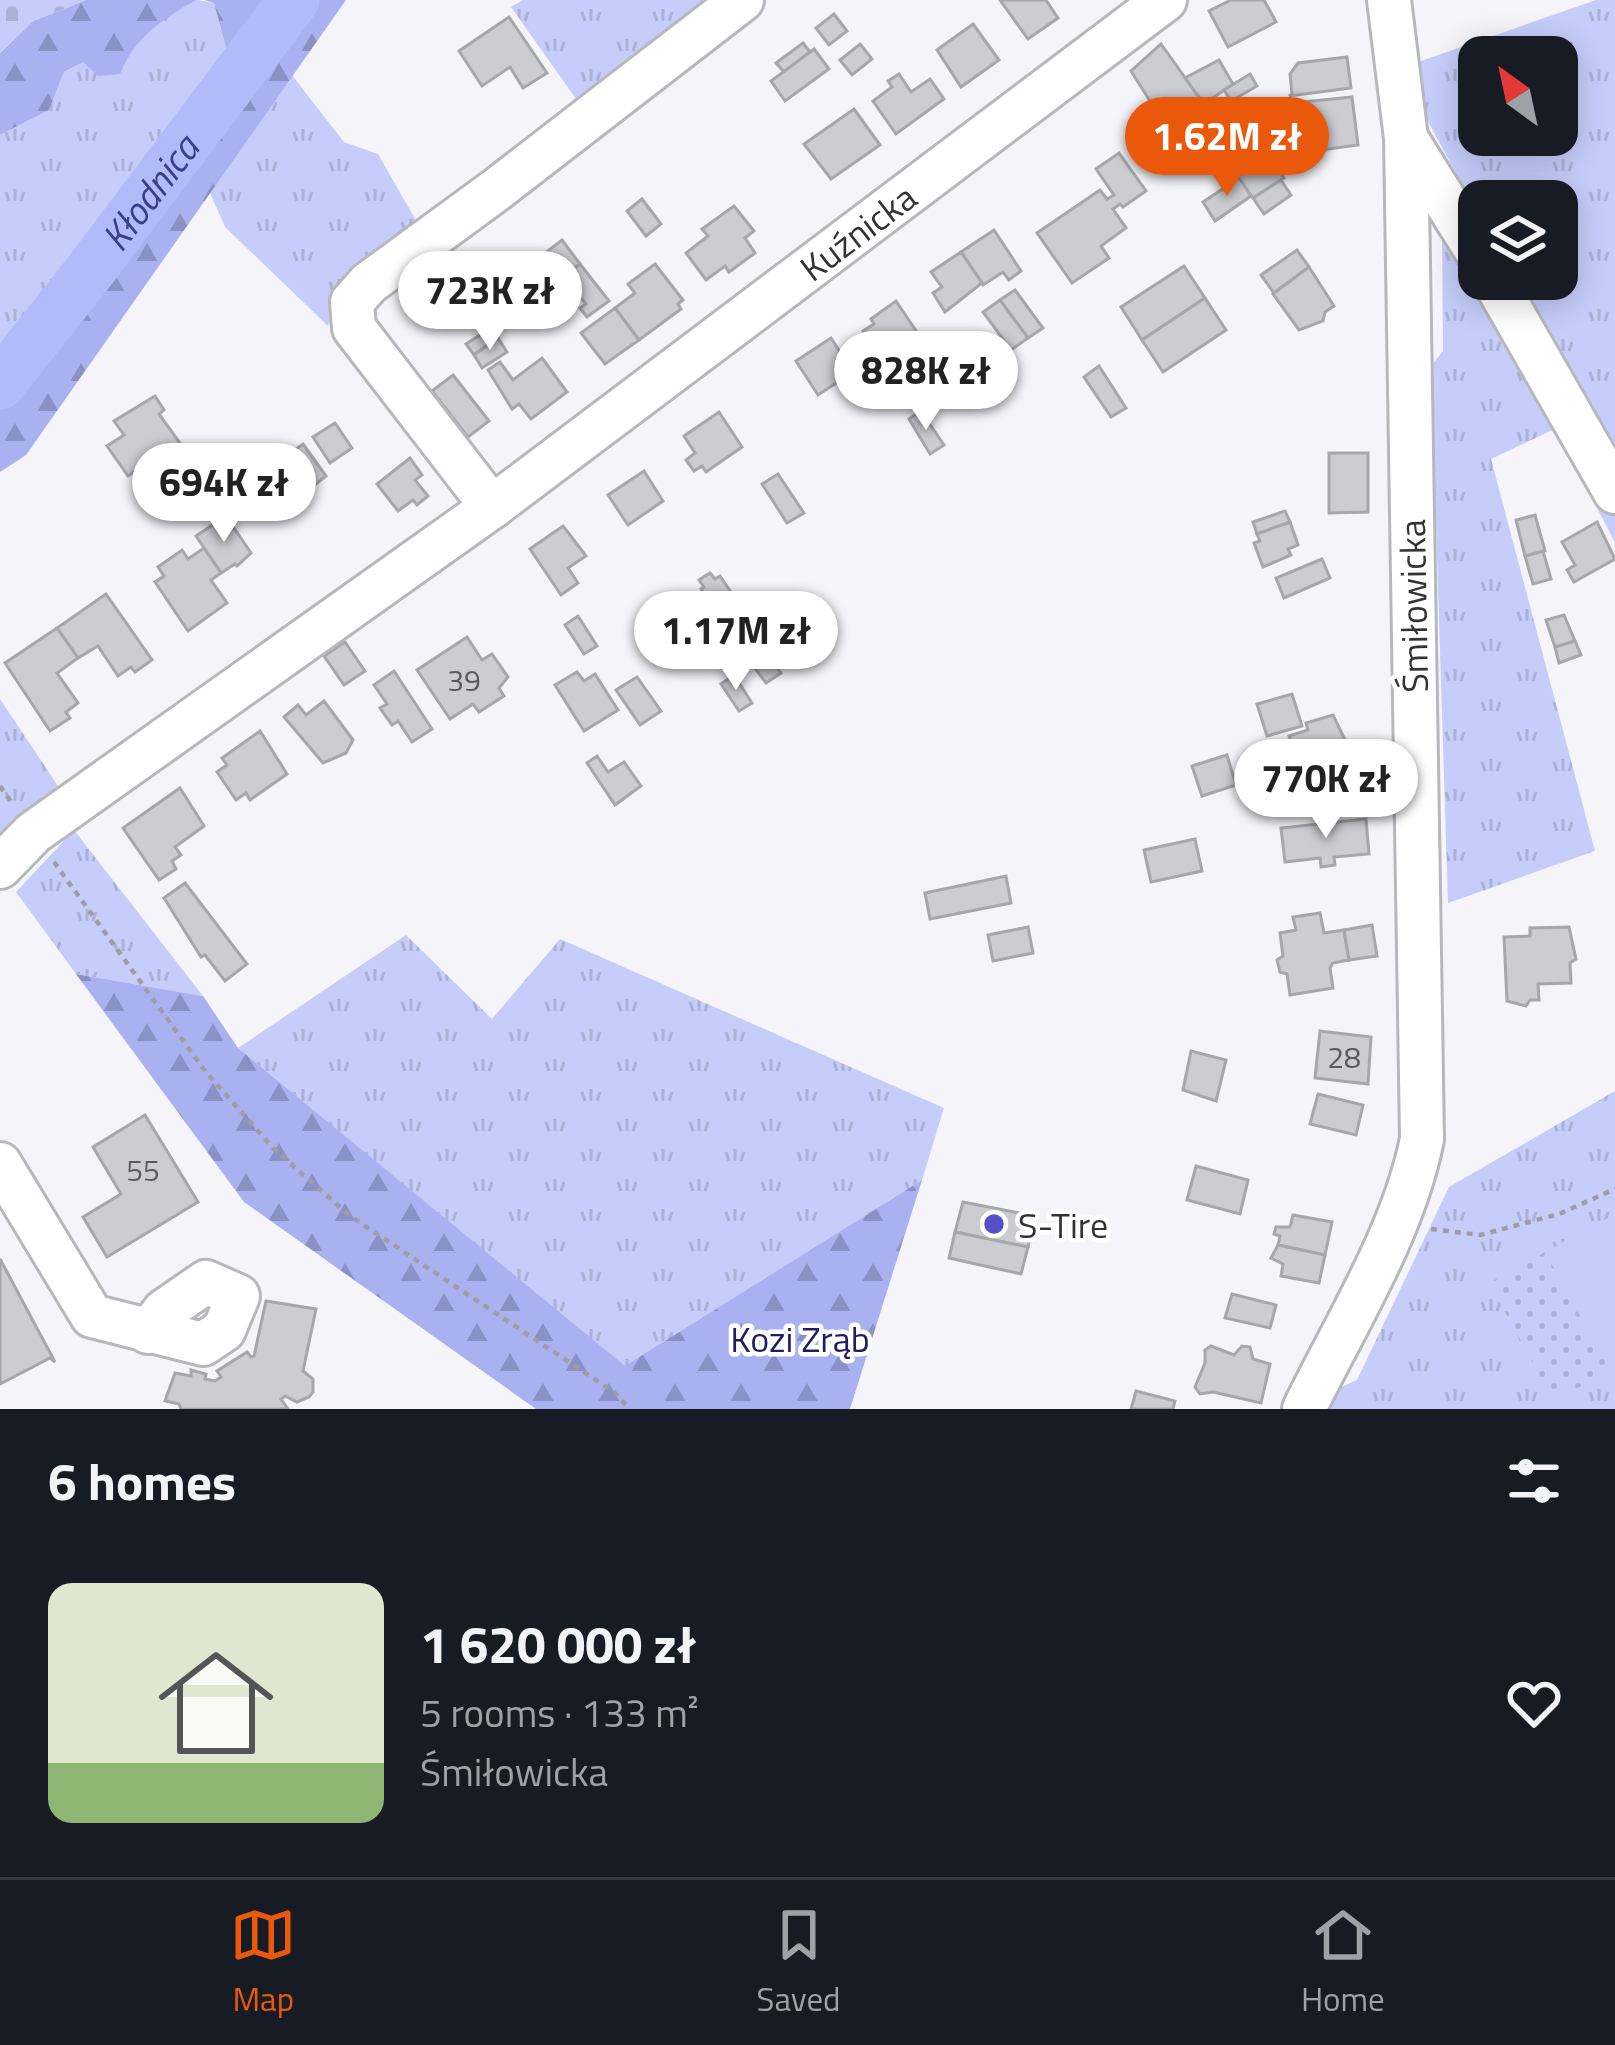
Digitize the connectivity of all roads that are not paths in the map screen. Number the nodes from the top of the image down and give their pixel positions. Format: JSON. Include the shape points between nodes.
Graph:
{"nodes":[{"id":1,"x":742,"y":0,"type":"edge"},
{"id":2,"x":1165,"y":0,"type":"edge"},
{"id":3,"x":1389,"y":0,"type":"edge"},
{"id":4,"x":1406,"y":138,"type":"junction"},
{"id":5,"x":1458,"y":221,"type":"edge"},
{"id":6,"x":1504,"y":300,"type":"edge"},
{"id":7,"x":1615,"y":491,"type":"edge"},
{"id":8,"x":493,"y":507,"type":"junction"},
{"id":9,"x":0,"y":867,"type":"edge"},
{"id":10,"x":0,"y":1164,"type":"edge"},
{"id":11,"x":148,"y":1332,"type":"dead end"},
{"id":12,"x":1304,"y":1409,"type":"edge"}],
"edges":[{"from":1,"to":8,"type":"street","via":[[352,302],[354,328]]},
{"from":2,"to":8,"type":"street","name":"Kuźnicka"},
{"from":3,"to":4,"type":"street","name":"Śmiłowicka"},
{"from":4,"to":5,"type":"street","name":"Śmiłowicka"},
{"from":4,"to":12,"type":"street","name":"Śmiłowicka","via":[[1421,1139],[1395,1224]]},
{"from":6,"to":7,"type":"street"},
{"from":8,"to":9,"type":"street","name":"Kuźnicka","via":[[33,833]]},
{"from":10,"to":11,"type":"street","via":[[92,1316]]}]}
